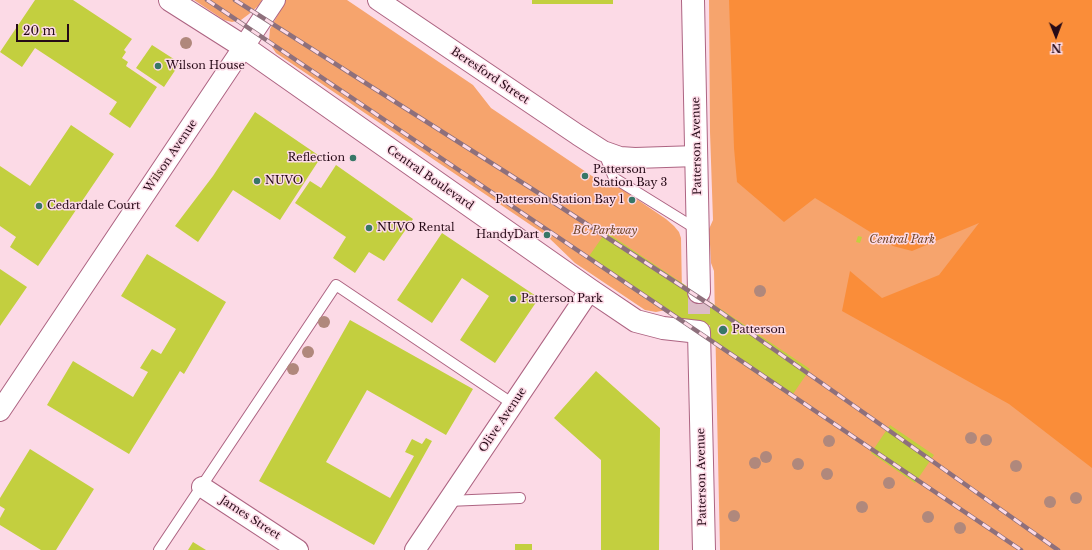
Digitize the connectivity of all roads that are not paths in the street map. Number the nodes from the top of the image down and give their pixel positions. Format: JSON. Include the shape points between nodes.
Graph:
{"nodes":[{"id":1,"x":170,"y":0,"type":"edge"},
{"id":2,"x":275,"y":0,"type":"edge"},
{"id":3,"x":378,"y":0,"type":"edge"},
{"id":4,"x":693,"y":0,"type":"edge"},
{"id":5,"x":244,"y":47,"type":"junction"},
{"id":6,"x":603,"y":151,"type":"junction"},
{"id":7,"x":697,"y":156,"type":"junction"},
{"id":8,"x":698,"y":230,"type":"junction"},
{"id":9,"x":590,"y":290,"type":"junction"},
{"id":10,"x":699,"y":292,"type":"tunnel mouth"},
{"id":11,"x":699,"y":332,"type":"joint"},
{"id":12,"x":513,"y":404,"type":"junction"},
{"id":13,"x":0,"y":411,"type":"edge"},
{"id":14,"x":202,"y":487,"type":"junction"},
{"id":15,"x":520,"y":498,"type":"dead end"},
{"id":16,"x":448,"y":501,"type":"junction"},
{"id":17,"x":159,"y":550,"type":"edge"},
{"id":18,"x":298,"y":550,"type":"edge"},
{"id":19,"x":415,"y":550,"type":"edge"},
{"id":20,"x":704,"y":550,"type":"edge"}],
"edges":[{"from":1,"to":5,"type":"street","name":"Central Boulevard"},
{"from":2,"to":5,"type":"street","name":"Wilson Avenue"},
{"from":3,"to":6,"type":"street","name":"Beresford Street"},
{"from":4,"to":7,"type":"street","name":"Patterson Avenue"},
{"from":5,"to":9,"type":"street","name":"Central Boulevard"},
{"from":5,"to":13,"type":"street","name":"Wilson Avenue"},
{"from":6,"to":7,"type":"street","name":"Beresford Street","via":[[620,157],[635,158]]},
{"from":6,"to":8,"type":"lane","via":[[614,178]]},
{"from":7,"to":8,"type":"street","name":"Patterson Avenue"},
{"from":8,"to":10,"type":"street","name":"Patterson Avenue"},
{"from":9,"to":11,"type":"street","name":"Central Boulevard","via":[[636,321],[663,328]]},
{"from":9,"to":12,"type":"street","name":"Olive Avenue"},
{"from":11,"to":20,"type":"street","name":"Patterson Avenue"},
{"from":12,"to":14,"type":"lane","via":[[336,285]]},
{"from":12,"to":16,"type":"street","name":"Olive Avenue"},
{"from":14,"to":17,"type":"lane"},
{"from":14,"to":18,"type":"street","name":"James Street"},
{"from":15,"to":16,"type":"lane"},
{"from":16,"to":19,"type":"street","name":"Olive Avenue"}]}
